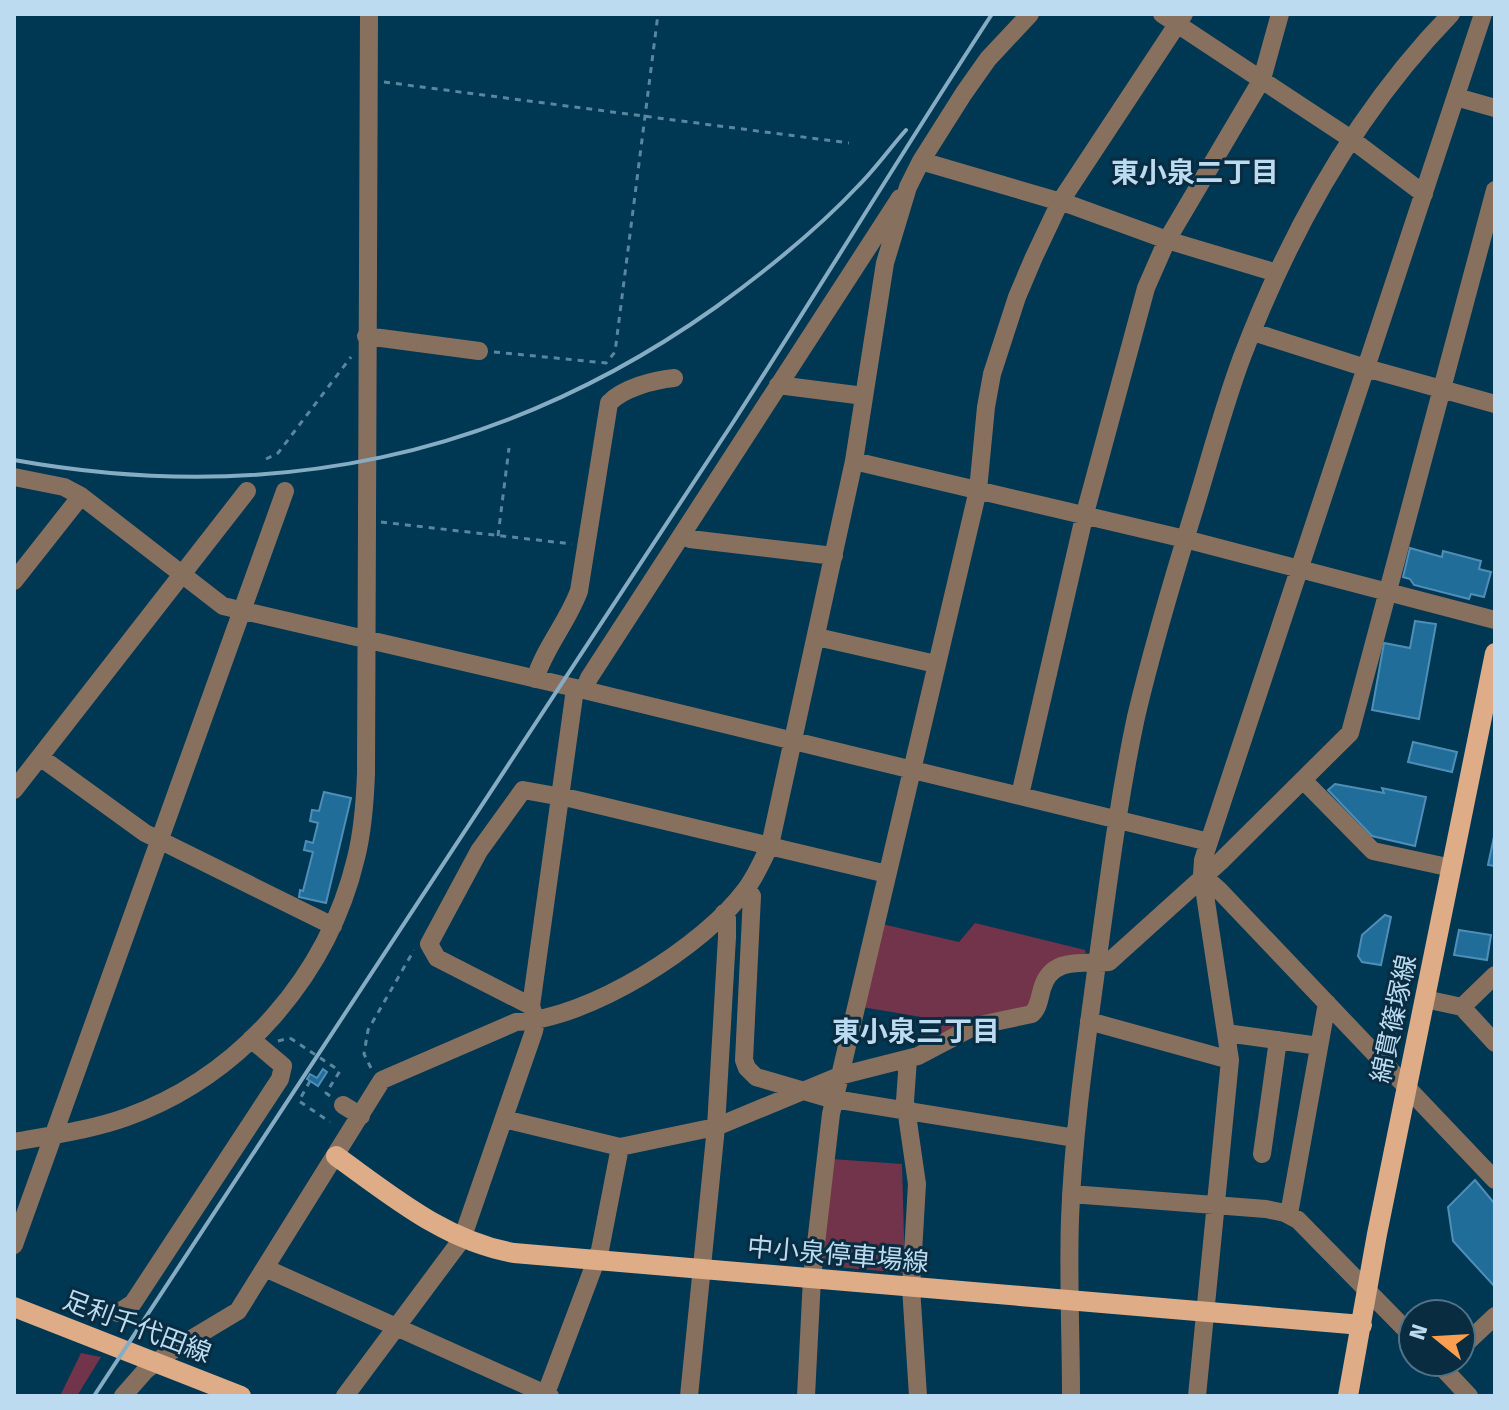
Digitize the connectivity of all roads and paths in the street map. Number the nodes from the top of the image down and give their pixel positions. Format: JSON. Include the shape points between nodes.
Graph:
{"nodes":[{"id":1,"x":369,"y":14,"type":"edge"},
{"id":2,"x":658,"y":14,"type":"edge"},
{"id":3,"x":1030,"y":14,"type":"edge"},
{"id":4,"x":1280,"y":14,"type":"edge"},
{"id":5,"x":1451,"y":14,"type":"edge"},
{"id":6,"x":1483,"y":14,"type":"edge"},
{"id":7,"x":1174,"y":17,"type":"edge"},
{"id":8,"x":1262,"y":79,"type":"junction"},
{"id":9,"x":369,"y":80,"type":"junction"},
{"id":10,"x":1456,"y":97,"type":"junction"},
{"id":11,"x":1495,"y":108,"type":"edge"},
{"id":12,"x":645,"y":117,"type":"junction"},
{"id":13,"x":1351,"y":139,"type":"junction"},
{"id":14,"x":849,"y":143,"type":"dead end"},
{"id":15,"x":921,"y":161,"type":"junction"},
{"id":16,"x":908,"y":187,"type":"junction"},
{"id":17,"x":1495,"y":190,"type":"edge"},
{"id":18,"x":1424,"y":194,"type":"junction"},
{"id":19,"x":1060,"y":202,"type":"junction"},
{"id":20,"x":1167,"y":240,"type":"junction"},
{"id":21,"x":1277,"y":273,"type":"junction"},
{"id":22,"x":1253,"y":332,"type":"junction"},
{"id":23,"x":366,"y":345,"type":"junction"},
{"id":24,"x":479,"y":351,"type":"joint"},
{"id":25,"x":1366,"y":368,"type":"junction"},
{"id":26,"x":674,"y":378,"type":"dead end"},
{"id":27,"x":778,"y":385,"type":"junction"},
{"id":28,"x":1443,"y":389,"type":"junction"},
{"id":29,"x":864,"y":396,"type":"junction"},
{"id":30,"x":1495,"y":404,"type":"edge"},
{"id":31,"x":509,"y":448,"type":"dead end"},
{"id":32,"x":266,"y":459,"type":"dead end"},
{"id":33,"x":854,"y":461,"type":"junction"},
{"id":34,"x":14,"y":477,"type":"edge"},
{"id":35,"x":978,"y":490,"type":"junction"},
{"id":36,"x":247,"y":491,"type":"dead end"},
{"id":37,"x":285,"y":491,"type":"dead end"},
{"id":38,"x":81,"y":496,"type":"junction"},
{"id":39,"x":1084,"y":517,"type":"junction"},
{"id":40,"x":365,"y":522,"type":"junction"},
{"id":41,"x":683,"y":535,"type":"junction"},
{"id":42,"x":498,"y":536,"type":"junction"},
{"id":43,"x":1185,"y":539,"type":"junction"},
{"id":44,"x":586,"y":546,"type":"junction"},
{"id":45,"x":834,"y":556,"type":"junction"},
{"id":46,"x":1299,"y":569,"type":"junction"},
{"id":47,"x":182,"y":574,"type":"junction"},
{"id":48,"x":14,"y":581,"type":"edge"},
{"id":49,"x":1388,"y":594,"type":"junction"},
{"id":50,"x":241,"y":611,"type":"junction"},
{"id":51,"x":1495,"y":620,"type":"edge"},
{"id":52,"x":817,"y":637,"type":"junction"},
{"id":53,"x":365,"y":641,"type":"junction"},
{"id":54,"x":1495,"y":653,"type":"edge"},
{"id":55,"x":936,"y":664,"type":"junction"},
{"id":56,"x":535,"y":679,"type":"junction"},
{"id":57,"x":580,"y":690,"type":"junction"},
{"id":58,"x":793,"y":741,"type":"junction"},
{"id":59,"x":40,"y":757,"type":"junction"},
{"id":60,"x":912,"y":770,"type":"junction"},
{"id":61,"x":1303,"y":780,"type":"junction"},
{"id":62,"x":15,"y":786,"type":"edge"},
{"id":63,"x":1020,"y":795,"type":"junction"},
{"id":64,"x":559,"y":797,"type":"junction"},
{"id":65,"x":1118,"y":819,"type":"junction"},
{"id":66,"x":159,"y":839,"type":"junction"},
{"id":67,"x":1209,"y":842,"type":"junction"},
{"id":68,"x":770,"y":845,"type":"junction"},
{"id":69,"x":1452,"y":868,"type":"junction"},
{"id":70,"x":887,"y":874,"type":"junction"},
{"id":71,"x":1202,"y":875,"type":"junction"},
{"id":72,"x":747,"y":888,"type":"junction"},
{"id":73,"x":724,"y":913,"type":"junction"},
{"id":74,"x":333,"y":926,"type":"junction"},
{"id":75,"x":430,"y":948,"type":"junction"},
{"id":76,"x":1097,"y":962,"type":"junction"},
{"id":77,"x":1495,"y":975,"type":"edge"},
{"id":78,"x":748,"y":978,"type":"junction"},
{"id":79,"x":725,"y":979,"type":"junction"},
{"id":80,"x":1425,"y":999,"type":"junction"},
{"id":81,"x":1327,"y":1003,"type":"junction"},
{"id":82,"x":1462,"y":1007,"type":"junction"},
{"id":83,"x":533,"y":1014,"type":"junction"},
{"id":84,"x":1089,"y":1021,"type":"junction"},
{"id":85,"x":1226,"y":1033,"type":"junction"},
{"id":86,"x":251,"y":1039,"type":"junction"},
{"id":87,"x":1278,"y":1040,"type":"junction"},
{"id":88,"x":272,"y":1042,"type":"dead end"},
{"id":89,"x":1495,"y":1043,"type":"edge"},
{"id":90,"x":1319,"y":1046,"type":"junction"},
{"id":91,"x":364,"y":1054,"type":"dead end"},
{"id":92,"x":908,"y":1059,"type":"junction"},
{"id":93,"x":1230,"y":1060,"type":"junction"},
{"id":94,"x":839,"y":1076,"type":"junction"},
{"id":95,"x":310,"y":1081,"type":"dead end"},
{"id":96,"x":1407,"y":1087,"type":"junction"},
{"id":97,"x":329,"y":1088,"type":"dead end"},
{"id":98,"x":804,"y":1091,"type":"junction"},
{"id":99,"x":834,"y":1098,"type":"junction"},
{"id":100,"x":343,"y":1105,"type":"dead end"},
{"id":101,"x":906,"y":1111,"type":"junction"},
{"id":102,"x":361,"y":1116,"type":"junction"},
{"id":103,"x":504,"y":1119,"type":"junction"},
{"id":104,"x":330,"y":1122,"type":"dead end"},
{"id":105,"x":716,"y":1127,"type":"junction"},
{"id":106,"x":55,"y":1134,"type":"junction"},
{"id":107,"x":1075,"y":1138,"type":"junction"},
{"id":108,"x":14,"y":1142,"type":"edge"},
{"id":109,"x":620,"y":1147,"type":"junction"},
{"id":110,"x":1262,"y":1154,"type":"dead end"},
{"id":111,"x":336,"y":1156,"type":"junction"},
{"id":112,"x":1495,"y":1180,"type":"edge"},
{"id":113,"x":1071,"y":1194,"type":"junction"},
{"id":114,"x":1217,"y":1207,"type":"junction"},
{"id":115,"x":1289,"y":1214,"type":"junction"},
{"id":116,"x":462,"y":1239,"type":"junction"},
{"id":117,"x":14,"y":1245,"type":"edge"},
{"id":118,"x":596,"y":1260,"type":"junction"},
{"id":119,"x":265,"y":1268,"type":"junction"},
{"id":120,"x":702,"y":1269,"type":"junction"},
{"id":121,"x":812,"y":1278,"type":"junction"},
{"id":122,"x":911,"y":1287,"type":"junction"},
{"id":123,"x":1367,"y":1289,"type":"junction"},
{"id":124,"x":1071,"y":1302,"type":"junction"},
{"id":125,"x":14,"y":1307,"type":"edge"},
{"id":126,"x":118,"y":1313,"type":"dead end"},
{"id":127,"x":1206,"y":1313,"type":"junction"},
{"id":128,"x":1495,"y":1316,"type":"edge"},
{"id":129,"x":1397,"y":1320,"type":"edge"},
{"id":130,"x":1362,"y":1325,"type":"junction"},
{"id":131,"x":396,"y":1328,"type":"junction"},
{"id":132,"x":1477,"y":1333,"type":"edge"},
{"id":133,"x":157,"y":1362,"type":"junction"},
{"id":134,"x":1450,"y":1378,"type":"edge"},
{"id":135,"x":547,"y":1395,"type":"edge"},
{"id":136,"x":123,"y":1396,"type":"edge"},
{"id":137,"x":241,"y":1396,"type":"edge"},
{"id":138,"x":345,"y":1396,"type":"edge"},
{"id":139,"x":689,"y":1396,"type":"edge"},
{"id":140,"x":806,"y":1396,"type":"edge"},
{"id":141,"x":918,"y":1396,"type":"edge"},
{"id":142,"x":1071,"y":1396,"type":"edge"},
{"id":143,"x":1197,"y":1396,"type":"edge"},
{"id":144,"x":1348,"y":1396,"type":"edge"},
{"id":145,"x":1469,"y":1396,"type":"edge"}],
"edges":[{"from":1,"to":9,"type":"street"},
{"from":2,"to":12,"type":"path"},
{"from":3,"to":15,"type":"street","via":[[988,59]]},
{"from":4,"to":8,"type":"street"},
{"from":5,"to":13,"type":"street"},
{"from":6,"to":10,"type":"street"},
{"from":7,"to":8,"type":"street"},
{"from":7,"to":19,"type":"street"},
{"from":8,"to":13,"type":"street"},
{"from":8,"to":20,"type":"street"},
{"from":9,"to":12,"type":"path"},
{"from":9,"to":23,"type":"street"},
{"from":10,"to":11,"type":"street"},
{"from":10,"to":18,"type":"street"},
{"from":12,"to":14,"type":"path"},
{"from":12,"to":24,"type":"path","via":[[611,359],[606,363]]},
{"from":13,"to":18,"type":"street"},
{"from":13,"to":21,"type":"street"},
{"from":15,"to":16,"type":"street"},
{"from":15,"to":19,"type":"street"},
{"from":16,"to":27,"type":"street"},
{"from":16,"to":29,"type":"street","via":[[885,263]]},
{"from":17,"to":28,"type":"street"},
{"from":18,"to":25,"type":"street"},
{"from":19,"to":20,"type":"street"},
{"from":19,"to":35,"type":"street","via":[[999,351],[986,407]]},
{"from":20,"to":21,"type":"street"},
{"from":20,"to":39,"type":"street","via":[[1146,288]]},
{"from":21,"to":22,"type":"street"},
{"from":22,"to":25,"type":"street"},
{"from":22,"to":43,"type":"street"},
{"from":23,"to":24,"type":"street"},
{"from":23,"to":32,"type":"path","via":[[350,358],[278,453]]},
{"from":23,"to":40,"type":"street"},
{"from":25,"to":28,"type":"street"},
{"from":25,"to":46,"type":"street"},
{"from":26,"to":44,"type":"street","via":[[616,396],[609,403]]},
{"from":27,"to":29,"type":"street"},
{"from":27,"to":41,"type":"street"},
{"from":28,"to":30,"type":"street"},
{"from":28,"to":49,"type":"street"},
{"from":29,"to":33,"type":"street"},
{"from":31,"to":42,"type":"path"},
{"from":33,"to":35,"type":"street"},
{"from":33,"to":45,"type":"street"},
{"from":34,"to":38,"type":"street","via":[[64,487]]},
{"from":35,"to":39,"type":"street"},
{"from":35,"to":55,"type":"street"},
{"from":36,"to":47,"type":"street"},
{"from":37,"to":50,"type":"street"},
{"from":38,"to":47,"type":"street"},
{"from":38,"to":48,"type":"street"},
{"from":39,"to":43,"type":"street"},
{"from":39,"to":63,"type":"street"},
{"from":40,"to":42,"type":"path"},
{"from":40,"to":53,"type":"street"},
{"from":41,"to":45,"type":"street"},
{"from":41,"to":57,"type":"street"},
{"from":42,"to":44,"type":"path"},
{"from":43,"to":46,"type":"street"},
{"from":43,"to":65,"type":"street","via":[[1136,718]]},
{"from":44,"to":56,"type":"street","via":[[572,610],[543,654]]},
{"from":45,"to":52,"type":"street"},
{"from":46,"to":49,"type":"street"},
{"from":46,"to":67,"type":"street"},
{"from":47,"to":50,"type":"street","via":[[223,606]]},
{"from":47,"to":59,"type":"street"},
{"from":49,"to":51,"type":"street"},
{"from":49,"to":61,"type":"street","via":[[1350,733]]},
{"from":50,"to":53,"type":"street"},
{"from":50,"to":66,"type":"street"},
{"from":52,"to":55,"type":"street"},
{"from":52,"to":58,"type":"street"},
{"from":53,"to":56,"type":"street"},
{"from":53,"to":74,"type":"street","via":[[362,824]]},
{"from":54,"to":69,"type":"main road","name":"綿貫篠塚線"},
{"from":55,"to":60,"type":"street"},
{"from":56,"to":57,"type":"street"},
{"from":57,"to":58,"type":"street"},
{"from":57,"to":64,"type":"street"},
{"from":58,"to":60,"type":"street"},
{"from":58,"to":68,"type":"street"},
{"from":59,"to":62,"type":"street"},
{"from":59,"to":66,"type":"street"},
{"from":60,"to":63,"type":"street"},
{"from":60,"to":70,"type":"street"},
{"from":61,"to":69,"type":"street","via":[[1373,851]]},
{"from":61,"to":71,"type":"street"},
{"from":63,"to":65,"type":"street"},
{"from":64,"to":68,"type":"street"},
{"from":64,"to":75,"type":"street","via":[[519,793],[479,851]]},
{"from":64,"to":83,"type":"street"},
{"from":65,"to":67,"type":"street"},
{"from":65,"to":76,"type":"street"},
{"from":66,"to":74,"type":"street"},
{"from":66,"to":106,"type":"street"},
{"from":67,"to":71,"type":"street"},
{"from":68,"to":70,"type":"street"},
{"from":68,"to":72,"type":"street"},
{"from":69,"to":80,"type":"main road","name":"綿貫篠塚線"},
{"from":70,"to":94,"type":"street"},
{"from":71,"to":76,"type":"street","via":[[1109,962]]},
{"from":71,"to":81,"type":"street"},
{"from":71,"to":85,"type":"street"},
{"from":72,"to":73,"type":"street"},
{"from":72,"to":78,"type":"street","via":[[752,896]]},
{"from":73,"to":79,"type":"street"},
{"from":73,"to":83,"type":"street","via":[[675,955],[620,990]]},
{"from":74,"to":86,"type":"street","via":[[293,993]]},
{"from":75,"to":83,"type":"street","via":[[437,958]]},
{"from":75,"to":91,"type":"path","via":[[415,949],[371,1024]]},
{"from":76,"to":84,"type":"street"},
{"from":76,"to":92,"type":"street","via":[[1056,968],[1045,980],[1032,1014],[975,1026]]},
{"from":77,"to":82,"type":"street"},
{"from":78,"to":79,"type":"street"},
{"from":78,"to":98,"type":"street","via":[[747,1068],[756,1077]]},
{"from":79,"to":105,"type":"street"},
{"from":80,"to":82,"type":"street"},
{"from":80,"to":96,"type":"main road","name":"綿貫篠塚線"},
{"from":81,"to":90,"type":"street"},
{"from":81,"to":96,"type":"street"},
{"from":82,"to":89,"type":"street"},
{"from":83,"to":102,"type":"street","via":[[385,1078]]},
{"from":83,"to":103,"type":"street"},
{"from":84,"to":93,"type":"street"},
{"from":84,"to":107,"type":"street"},
{"from":85,"to":87,"type":"street"},
{"from":85,"to":93,"type":"street"},
{"from":86,"to":106,"type":"street","via":[[230,1060],[149,1108]]},
{"from":86,"to":126,"type":"street","via":[[283,1066],[280,1079],[133,1303]]},
{"from":87,"to":90,"type":"street"},
{"from":87,"to":110,"type":"street"},
{"from":88,"to":97,"type":"path","bridge":true,"via":[[290,1038],[340,1071]]},
{"from":90,"to":115,"type":"street"},
{"from":92,"to":94,"type":"street"},
{"from":92,"to":101,"type":"street"},
{"from":93,"to":114,"type":"street"},
{"from":94,"to":98,"type":"street"},
{"from":94,"to":99,"type":"street"},
{"from":95,"to":104,"type":"path","via":[[299,1101]]},
{"from":96,"to":112,"type":"street"},
{"from":96,"to":123,"type":"main road","name":"綿貫篠塚線"},
{"from":98,"to":99,"type":"street"},
{"from":98,"to":105,"type":"street"},
{"from":99,"to":101,"type":"street"},
{"from":99,"to":121,"type":"street"},
{"from":100,"to":102,"type":"street"},
{"from":101,"to":107,"type":"street"},
{"from":101,"to":122,"type":"street","via":[[917,1184]]},
{"from":102,"to":111,"type":"street"},
{"from":103,"to":109,"type":"street"},
{"from":103,"to":116,"type":"street"},
{"from":105,"to":109,"type":"street"},
{"from":105,"to":120,"type":"street"},
{"from":106,"to":108,"type":"street"},
{"from":106,"to":117,"type":"street"},
{"from":107,"to":113,"type":"street"},
{"from":109,"to":118,"type":"street"},
{"from":111,"to":116,"type":"main road","name":"中小泉停車場線"},
{"from":111,"to":119,"type":"street"},
{"from":113,"to":114,"type":"street"},
{"from":113,"to":124,"type":"street"},
{"from":114,"to":115,"type":"street"},
{"from":114,"to":127,"type":"street"},
{"from":115,"to":123,"type":"street"},
{"from":116,"to":118,"type":"main road","name":"中小泉停車場線","via":[[514,1253]]},
{"from":116,"to":131,"type":"street"},
{"from":118,"to":120,"type":"main road","name":"中小泉停車場線"},
{"from":118,"to":135,"type":"street"},
{"from":119,"to":131,"type":"street"},
{"from":119,"to":133,"type":"street","via":[[234,1316]]},
{"from":120,"to":121,"type":"main road","name":"中小泉停車場線"},
{"from":120,"to":139,"type":"street"},
{"from":121,"to":122,"type":"main road","name":"中小泉停車場線"},
{"from":121,"to":140,"type":"street"},
{"from":122,"to":124,"type":"main road","name":"中小泉停車場線"},
{"from":122,"to":141,"type":"street"},
{"from":123,"to":129,"type":"street"},
{"from":123,"to":130,"type":"main road","name":"綿貫篠塚線"},
{"from":124,"to":127,"type":"main road","name":"中小泉停車場線"},
{"from":124,"to":142,"type":"street"},
{"from":125,"to":133,"type":"main road","name":"足利千代田線"},
{"from":127,"to":130,"type":"main road","name":"中小泉停車場線"},
{"from":127,"to":143,"type":"street"},
{"from":128,"to":132,"type":"street"},
{"from":130,"to":144,"type":"main road","name":"綿貫篠塚線"},
{"from":131,"to":135,"type":"street"},
{"from":131,"to":138,"type":"street"},
{"from":133,"to":136,"type":"street"},
{"from":133,"to":137,"type":"main road","name":"足利千代田線"},
{"from":134,"to":145,"type":"street"}]}
